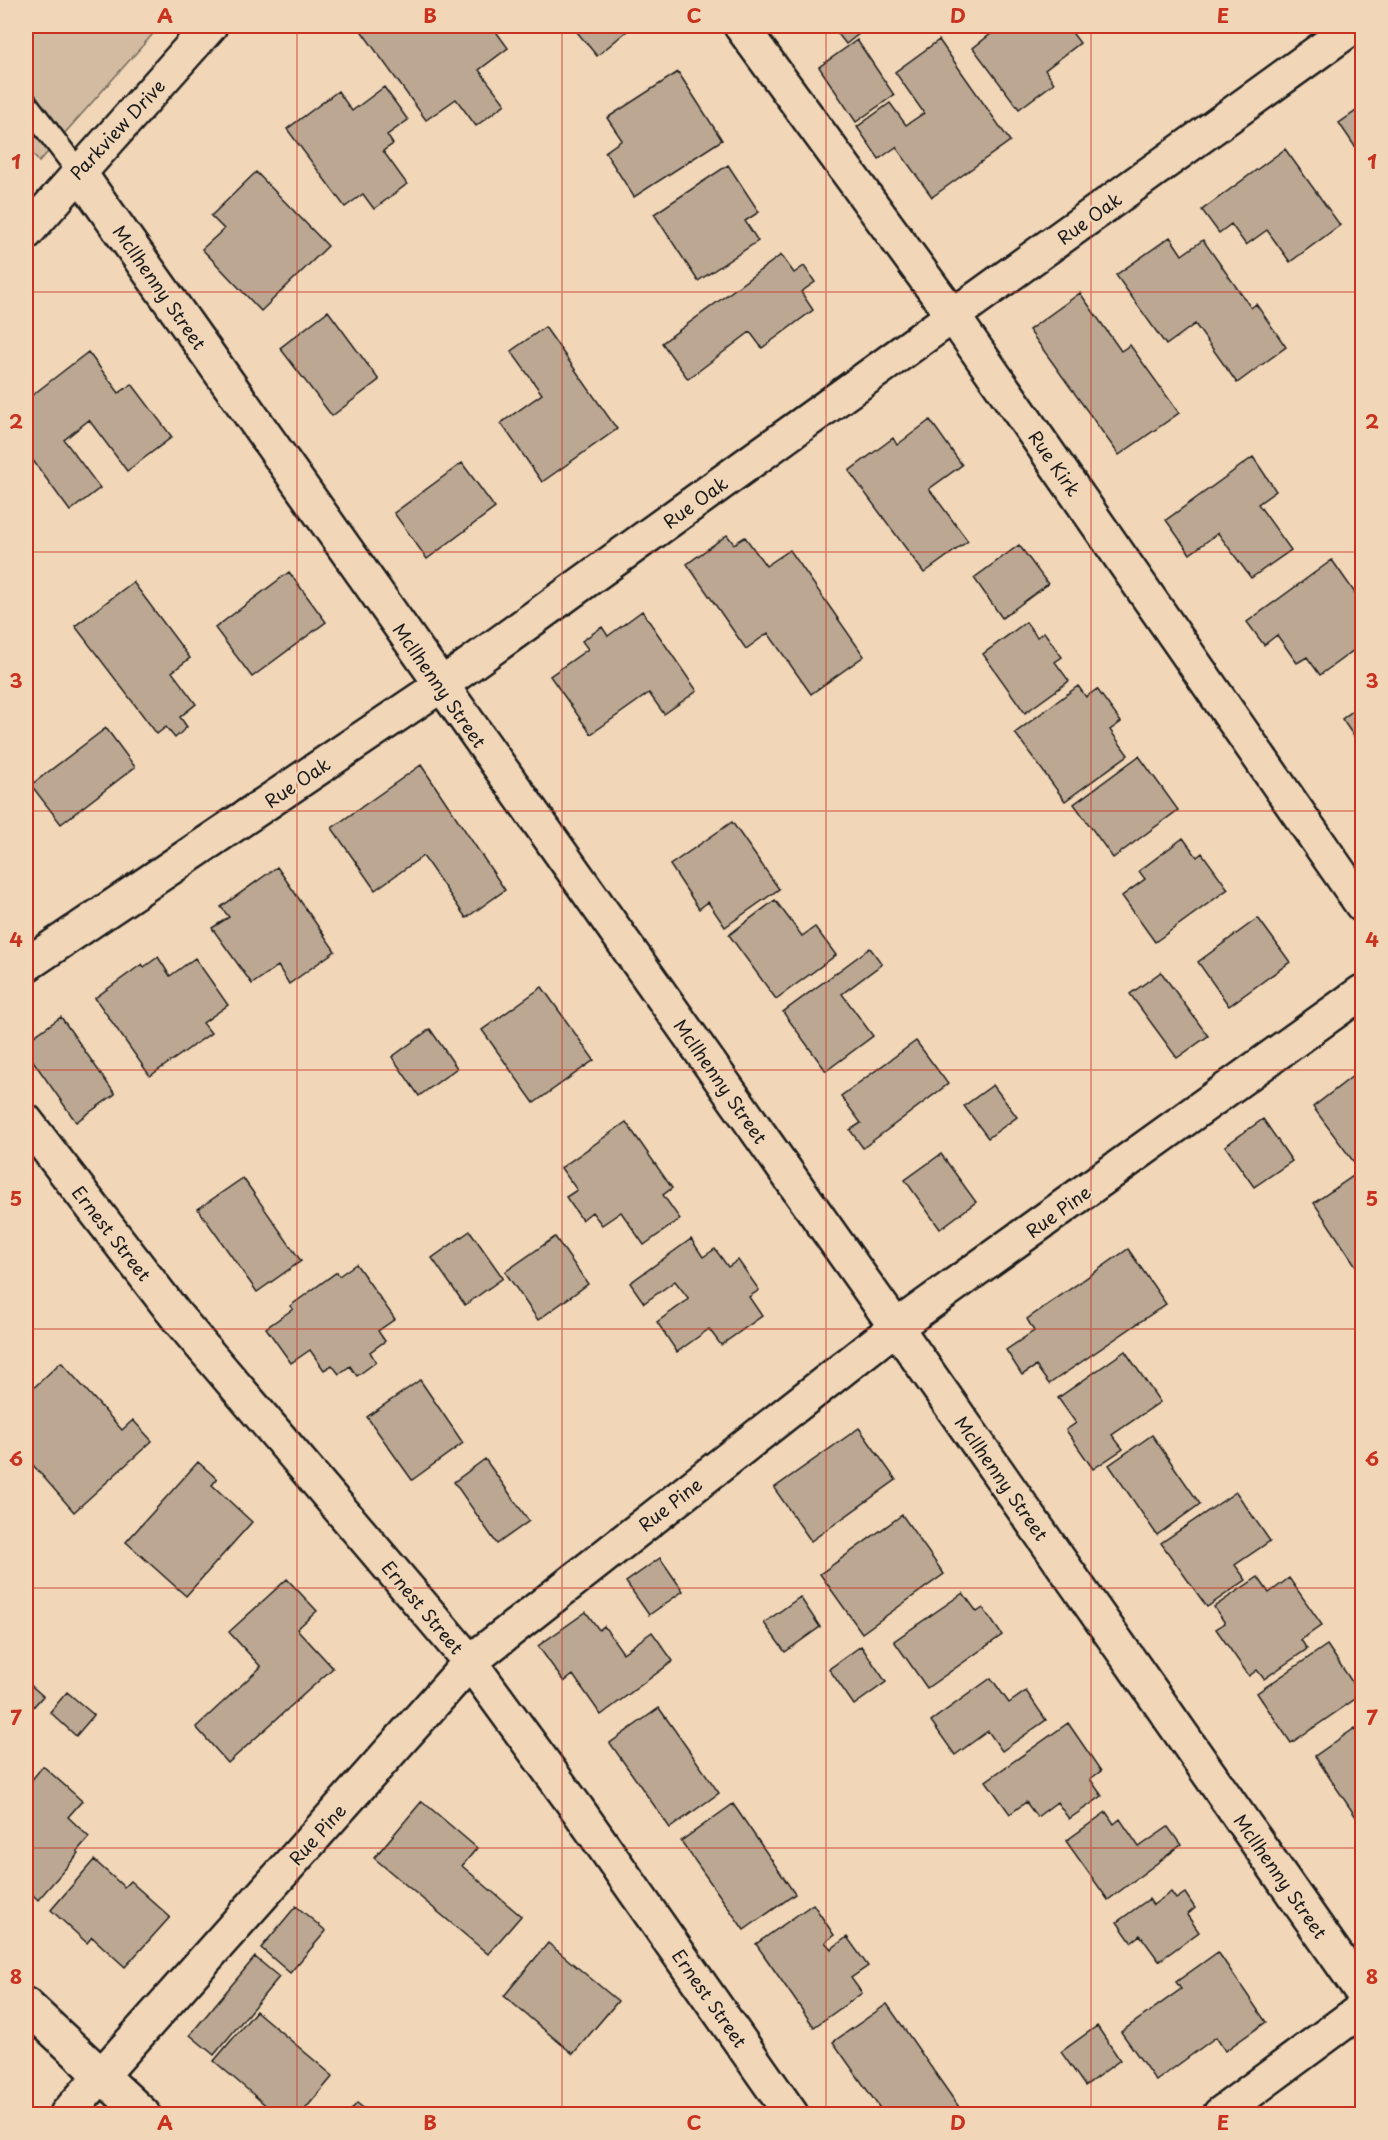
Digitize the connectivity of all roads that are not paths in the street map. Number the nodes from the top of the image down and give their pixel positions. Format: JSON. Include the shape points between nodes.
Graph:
{"nodes":[{"id":1,"x":210,"y":26,"type":"edge"},
{"id":2,"x":741,"y":26,"type":"edge"},
{"id":3,"x":1354,"y":26,"type":"edge"},
{"id":4,"x":26,"y":103,"type":"edge"},
{"id":5,"x":78,"y":171,"type":"junction"},
{"id":6,"x":26,"y":233,"type":"edge"},
{"id":7,"x":952,"y":316,"type":"junction"},
{"id":8,"x":440,"y":686,"type":"junction"},
{"id":9,"x":1362,"y":905,"type":"edge"},
{"id":10,"x":26,"y":965,"type":"edge"},
{"id":11,"x":1362,"y":992,"type":"edge"},
{"id":12,"x":26,"y":1121,"type":"edge"},
{"id":13,"x":896,"y":1326,"type":"junction"},
{"id":14,"x":470,"y":1662,"type":"junction"},
{"id":15,"x":1362,"y":1992,"type":"edge"},
{"id":16,"x":26,"y":2005,"type":"edge"},
{"id":17,"x":1362,"y":2009,"type":"edge"},
{"id":18,"x":102,"y":2076,"type":"junction"},
{"id":19,"x":67,"y":2115,"type":"edge"},
{"id":20,"x":143,"y":2115,"type":"edge"},
{"id":21,"x":791,"y":2115,"type":"edge"},
{"id":22,"x":1220,"y":2115,"type":"edge"}],
"edges":[{"from":1,"to":5,"type":"street","name":"Parkview Drive"},
{"from":2,"to":7,"type":"street","name":"Rue Kirk"},
{"from":3,"to":7,"type":"street","name":"Rue Oak"},
{"from":4,"to":5,"type":"lane"},
{"from":5,"to":6,"type":"street","name":"Parkview Drive"},
{"from":5,"to":8,"type":"street","name":"McIlhenny Street"},
{"from":7,"to":8,"type":"street","name":"Rue Oak"},
{"from":7,"to":9,"type":"street","name":"Rue Kirk"},
{"from":8,"to":10,"type":"street","name":"Rue Oak"},
{"from":8,"to":13,"type":"street","name":"McIlhenny Street"},
{"from":11,"to":13,"type":"street","name":"Rue Pine"},
{"from":12,"to":14,"type":"street","name":"Ernest Street","via":[[177,1317]]},
{"from":13,"to":14,"type":"street","name":"Rue Pine"},
{"from":13,"to":15,"type":"street","name":"McIlhenny Street"},
{"from":14,"to":18,"type":"street","name":"Rue Pine"},
{"from":14,"to":21,"type":"street","name":"Ernest Street"},
{"from":16,"to":18,"type":"street"},
{"from":17,"to":22,"type":"street"},
{"from":18,"to":19,"type":"street","name":"Rue Pine"},
{"from":18,"to":20,"type":"street"}]}
